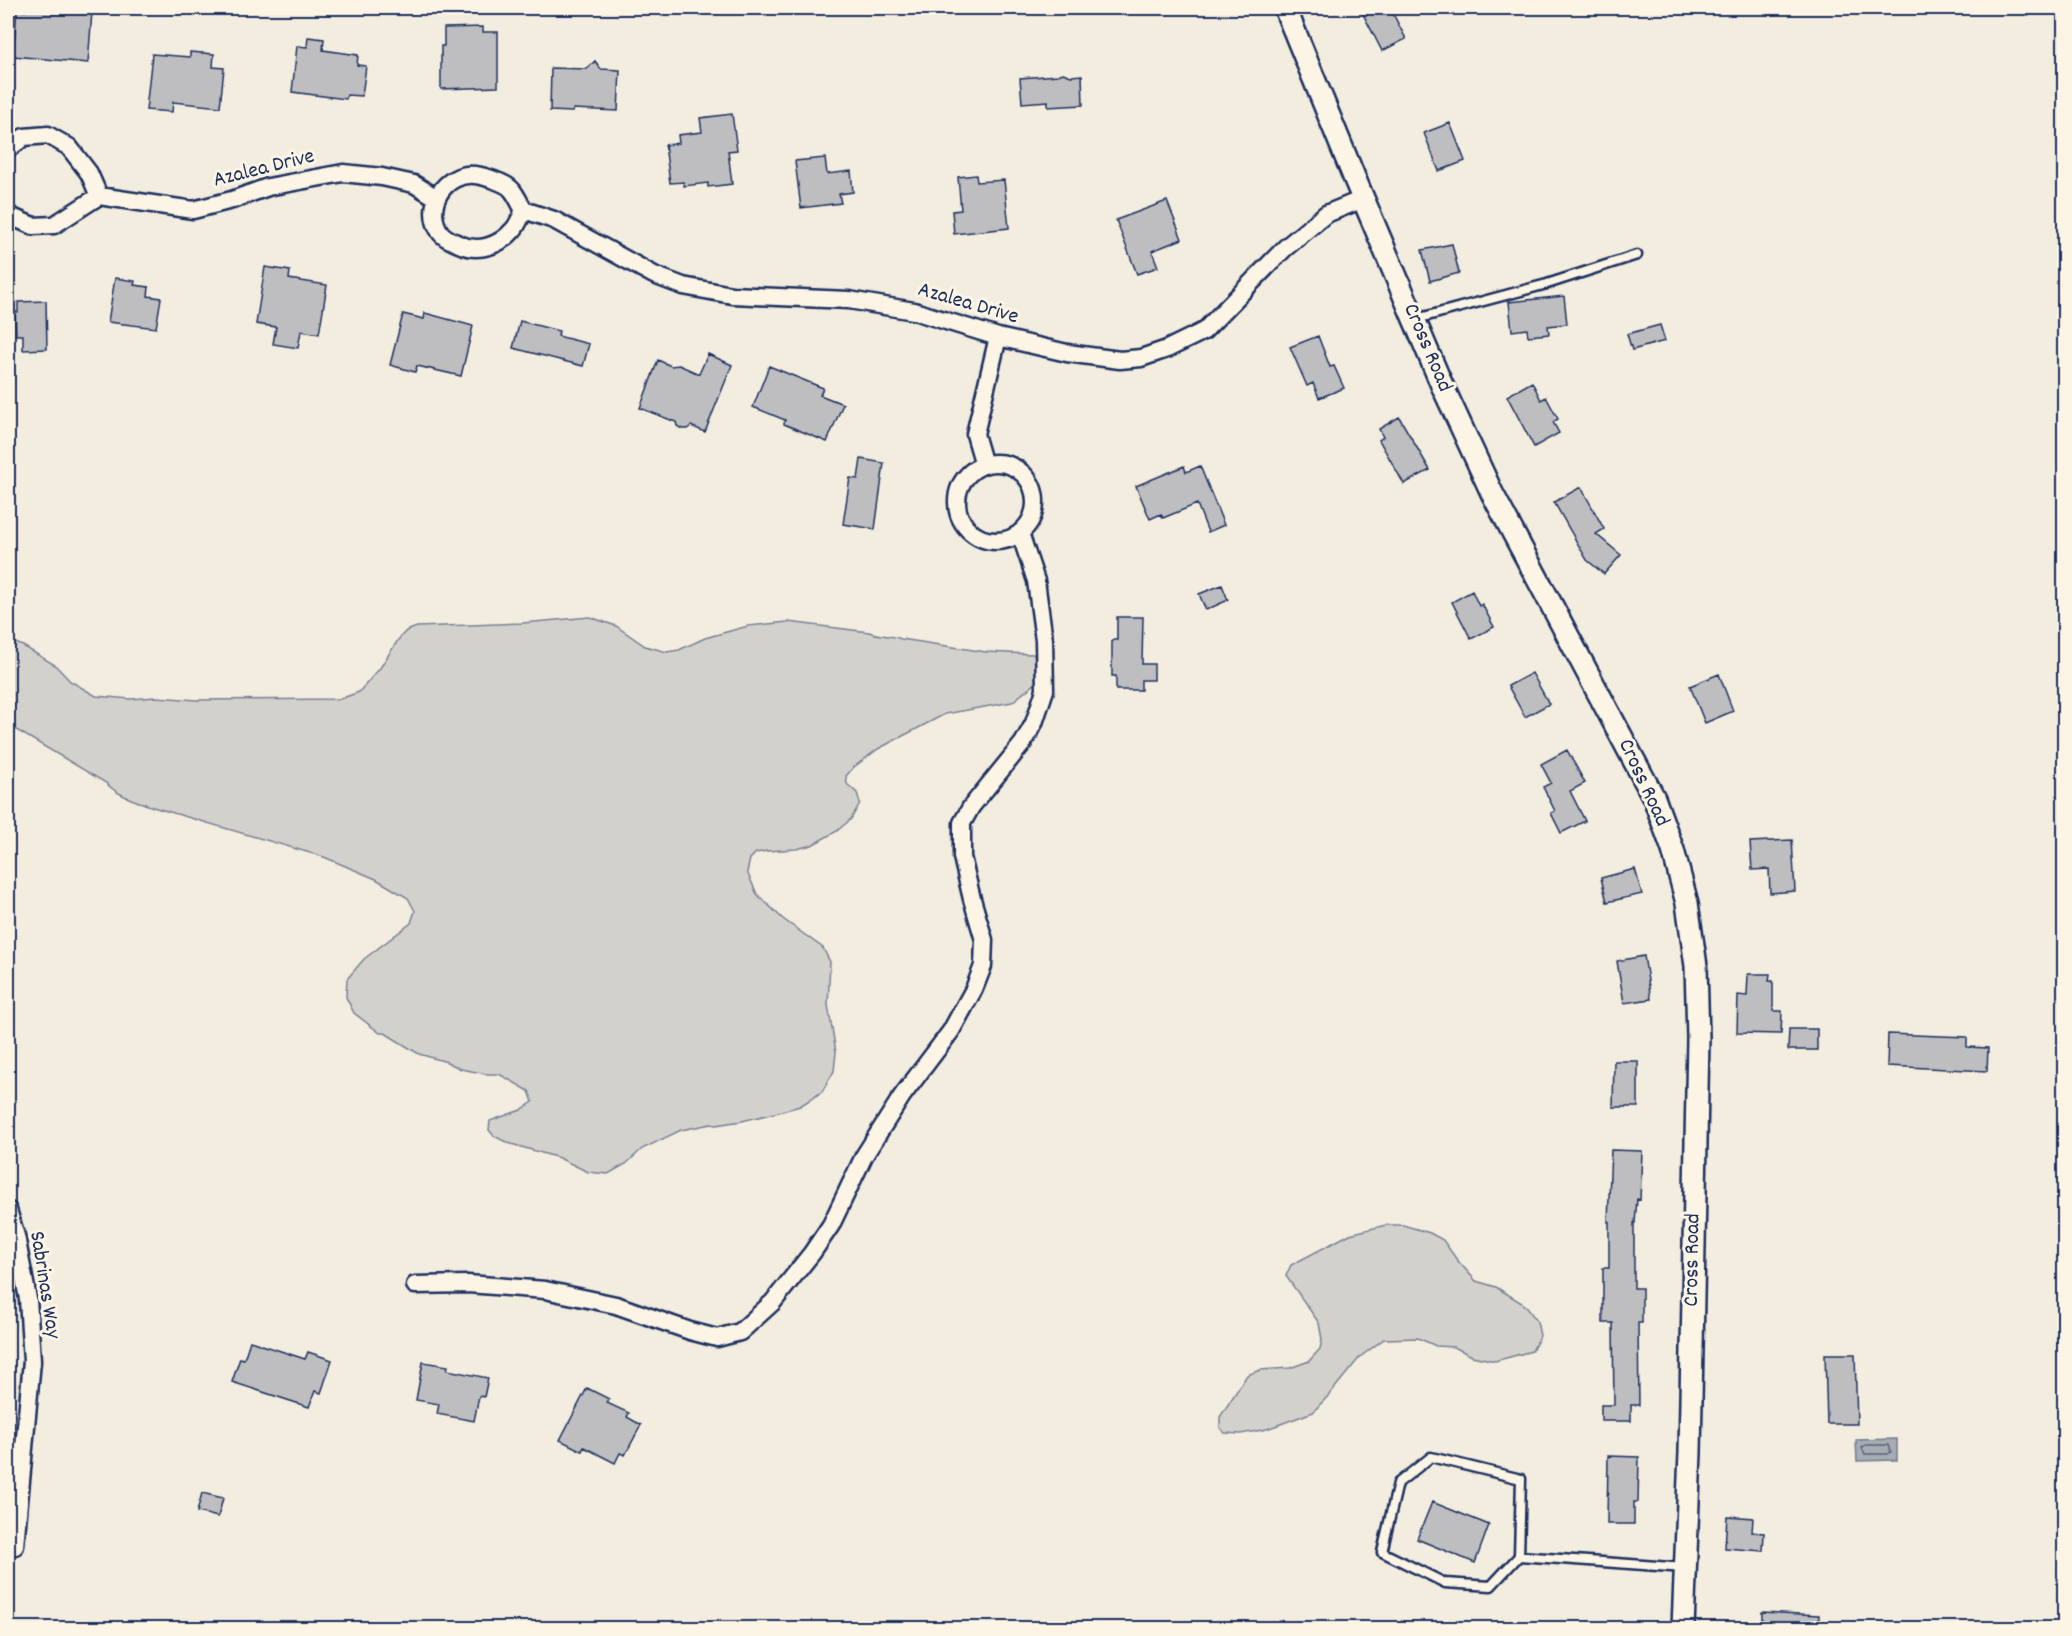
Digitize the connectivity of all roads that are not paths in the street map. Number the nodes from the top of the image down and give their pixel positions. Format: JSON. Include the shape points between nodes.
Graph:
{"nodes":[{"id":1,"x":1285,"y":8,"type":"edge"},
{"id":2,"x":8,"y":149,"type":"edge"},
{"id":3,"x":99,"y":196,"type":"junction"},
{"id":4,"x":437,"y":198,"type":"junction"},
{"id":5,"x":1363,"y":199,"type":"junction"},
{"id":6,"x":524,"y":210,"type":"junction"},
{"id":7,"x":8,"y":213,"type":"edge"},
{"id":8,"x":1637,"y":255,"type":"dead end"},
{"id":9,"x":1415,"y":319,"type":"junction"},
{"id":10,"x":998,"y":337,"type":"junction"},
{"id":11,"x":984,"y":465,"type":"junction"},
{"id":12,"x":1020,"y":533,"type":"junction"},
{"id":13,"x":8,"y":1210,"type":"edge"},
{"id":14,"x":415,"y":1285,"type":"dead end"},
{"id":15,"x":15,"y":1546,"type":"dead end"},
{"id":16,"x":1519,"y":1556,"type":"junction"},
{"id":17,"x":1685,"y":1568,"type":"junction"},
{"id":18,"x":1683,"y":1629,"type":"edge"}],
"edges":[{"from":1,"to":5,"type":"street","name":"Cross Road"},
{"from":2,"to":3,"type":"street","via":[[24,137],[48,135],[69,147]]},
{"from":3,"to":4,"type":"street","name":"Azalea Drive","via":[[193,210],[268,187],[343,173],[414,184]]},
{"from":3,"to":7,"type":"street","via":[[54,225],[33,226]]},
{"from":4,"to":6,"type":"street","via":[[453,178],[467,174],[483,176],[511,188]]},
{"from":4,"to":6,"type":"street","via":[[434,215],[440,232],[468,248],[482,249],[495,243],[513,230]]},
{"from":5,"to":9,"type":"street","name":"Cross Road"},
{"from":5,"to":10,"type":"street","name":"Azalea Drive","via":[[1326,214],[1285,248],[1204,331],[1167,349],[1120,360]]},
{"from":6,"to":10,"type":"street","name":"Azalea Drive","via":[[554,220],[654,275],[682,286],[732,294],[849,300],[914,311]]},
{"from":8,"to":9,"type":"lane"},
{"from":9,"to":17,"type":"street","name":"Cross Road","via":[[1492,493],[1654,798],[1687,903],[1696,966],[1698,1038]]},
{"from":10,"to":11,"type":"street","via":[[975,434]]},
{"from":11,"to":12,"type":"street","via":[[1008,464],[1028,478],[1035,495],[1034,514]]},
{"from":11,"to":12,"type":"street","via":[[963,481],[958,494],[962,520],[975,535],[994,541],[1008,540]]},
{"from":12,"to":14,"type":"street","via":[[1036,581],[1044,640],[1045,690],[1023,743],[962,823],[962,857],[984,940],[983,966],[951,1031],[902,1096],[864,1156],[831,1225],[773,1302],[740,1332],[717,1338],[616,1305],[545,1290],[468,1284]]},
{"from":13,"to":15,"type":"street","name":"Sabrinas Way","via":[[28,1299],[32,1361]]},
{"from":16,"to":16,"type":"lane","via":[[1491,1586],[1445,1583],[1382,1552],[1398,1483],[1431,1457],[1521,1479]]},
{"from":16,"to":17,"type":"lane"},
{"from":17,"to":18,"type":"street","name":"Cross Road"}]}
